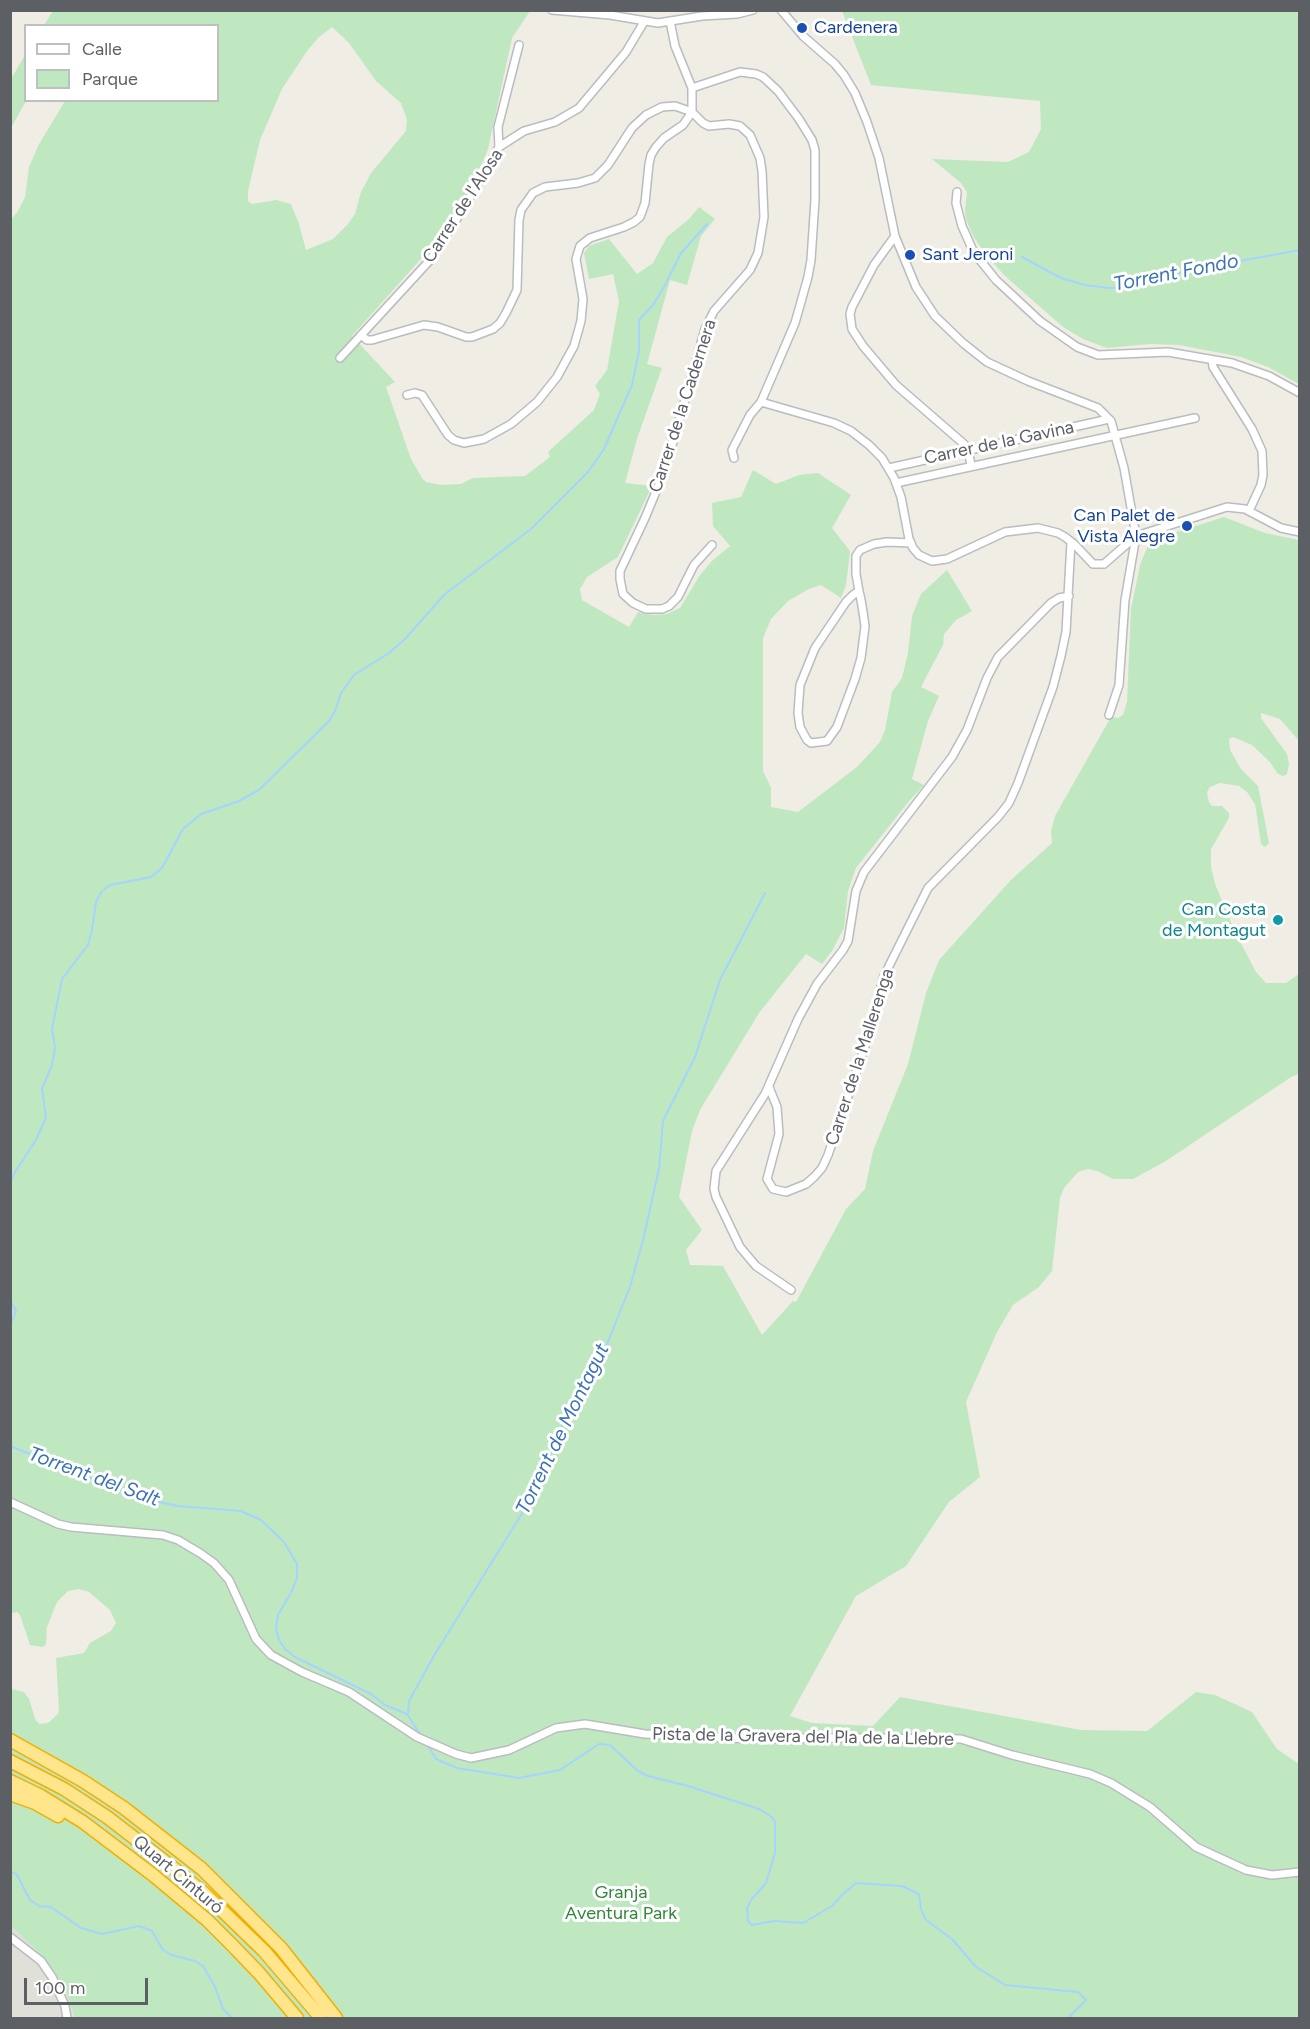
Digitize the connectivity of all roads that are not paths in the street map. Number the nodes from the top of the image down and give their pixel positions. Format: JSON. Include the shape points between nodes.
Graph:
{"nodes":[{"id":1,"x":552,"y":10,"type":"edge"},
{"id":2,"x":753,"y":10,"type":"edge"},
{"id":3,"x":781,"y":10,"type":"edge"},
{"id":4,"x":670,"y":21,"type":"junction"},
{"id":5,"x":644,"y":22,"type":"junction"},
{"id":6,"x":519,"y":45,"type":"dead end"},
{"id":7,"x":692,"y":88,"type":"junction"},
{"id":8,"x":692,"y":112,"type":"junction"},
{"id":9,"x":500,"y":147,"type":"junction"},
{"id":10,"x":957,"y":192,"type":"dead end"},
{"id":11,"x":896,"y":236,"type":"junction"},
{"id":12,"x":361,"y":335,"type":"junction"},
{"id":13,"x":340,"y":358,"type":"dead end"},
{"id":14,"x":1212,"y":360,"type":"junction"},
{"id":15,"x":1299,"y":393,"type":"edge"},
{"id":16,"x":407,"y":395,"type":"dead end"},
{"id":17,"x":761,"y":402,"type":"junction"},
{"id":18,"x":1195,"y":418,"type":"dead end"},
{"id":19,"x":1110,"y":419,"type":"junction"},
{"id":20,"x":1116,"y":435,"type":"junction"},
{"id":21,"x":968,"y":450,"type":"junction"},
{"id":22,"x":734,"y":458,"type":"dead end"},
{"id":23,"x":971,"y":465,"type":"junction"},
{"id":24,"x":889,"y":468,"type":"junction"},
{"id":25,"x":896,"y":483,"type":"junction"},
{"id":26,"x":1249,"y":511,"type":"junction"},
{"id":27,"x":1299,"y":532,"type":"edge"},
{"id":28,"x":1136,"y":537,"type":"junction"},
{"id":29,"x":1071,"y":542,"type":"junction"},
{"id":30,"x":910,"y":543,"type":"junction"},
{"id":31,"x":712,"y":546,"type":"dead end"},
{"id":32,"x":860,"y":591,"type":"junction"},
{"id":33,"x":1069,"y":597,"type":"junction"},
{"id":34,"x":1109,"y":715,"type":"dead end"},
{"id":35,"x":769,"y":1087,"type":"junction"},
{"id":36,"x":791,"y":1290,"type":"dead end"},
{"id":37,"x":10,"y":1502,"type":"edge"},
{"id":38,"x":10,"y":1740,"type":"edge"},
{"id":39,"x":10,"y":1761,"type":"edge"},
{"id":40,"x":10,"y":1781,"type":"edge"},
{"id":41,"x":10,"y":1794,"type":"edge"},
{"id":42,"x":111,"y":1843,"type":"junction"},
{"id":43,"x":1299,"y":1872,"type":"edge"},
{"id":44,"x":10,"y":1937,"type":"edge"},
{"id":45,"x":67,"y":2019,"type":"edge"},
{"id":46,"x":297,"y":2019,"type":"edge"},
{"id":47,"x":321,"y":2019,"type":"edge"},
{"id":48,"x":336,"y":2019,"type":"edge"}],
"edges":[{"from":1,"to":5,"type":"street"},
{"from":2,"to":4,"type":"street"},
{"from":3,"to":11,"type":"street","via":[[802,36],[835,64],[855,93],[879,158]]},
{"from":4,"to":5,"type":"street"},
{"from":4,"to":7,"type":"street","via":[[675,46]]},
{"from":5,"to":9,"type":"street","name":"Carrer de l'Alosa","via":[[626,52],[579,108],[555,122],[524,131]]},
{"from":6,"to":9,"type":"street","via":[[498,127]]},
{"from":7,"to":8,"type":"street"},
{"from":7,"to":17,"type":"street","via":[[740,72],[764,77],[799,119],[815,150],[812,260],[795,323]]},
{"from":8,"to":12,"type":"street","name":"Carrer de la Cadernera","via":[[668,106],[646,115],[595,178],[538,189],[525,201],[519,220],[517,290],[493,329],[466,337],[424,326],[372,340]]},
{"from":8,"to":16,"type":"street","via":[[651,155],[640,217],[580,246],[576,259],[583,299],[579,333],[567,361],[525,414],[484,439],[464,444],[448,435],[422,395]]},
{"from":8,"to":31,"type":"street","name":"Carrer de la Cadernera","via":[[709,126],[740,126],[750,135],[762,171],[762,238],[750,270],[714,311],[705,328],[665,470],[620,571],[623,594],[646,609],[669,606],[678,597],[694,564]]},
{"from":9,"to":12,"type":"street","name":"Carrer de l'Alosa","via":[[430,259]]},
{"from":10,"to":14,"type":"street","via":[[958,215],[974,253],[996,280],[1064,339],[1098,355],[1168,352]]},
{"from":11,"to":19,"type":"street","via":[[927,305],[975,354],[997,368],[1098,408]]},
{"from":11,"to":21,"type":"street","via":[[874,265],[852,306],[852,329],[896,385]]},
{"from":12,"to":13,"type":"street","name":"Carrer de l'Alosa"},
{"from":14,"to":15,"type":"street","via":[[1260,371]]},
{"from":14,"to":26,"type":"street","via":[[1262,451],[1261,485]]},
{"from":17,"to":22,"type":"street","via":[[732,450]]},
{"from":17,"to":24,"type":"street","via":[[851,431]]},
{"from":18,"to":20,"type":"street","name":"Carrer de la Gavina"},
{"from":19,"to":20,"type":"street"},
{"from":19,"to":21,"type":"street","name":"Carrer de la Gavina"},
{"from":20,"to":23,"type":"street","name":"Carrer de la Gavina"},
{"from":20,"to":28,"type":"street"},
{"from":21,"to":23,"type":"street"},
{"from":21,"to":24,"type":"street","name":"Carrer de la Gavina"},
{"from":23,"to":25,"type":"street","name":"Carrer de la Gavina"},
{"from":24,"to":25,"type":"street"},
{"from":25,"to":30,"type":"street"},
{"from":26,"to":27,"type":"street","via":[[1281,528]]},
{"from":26,"to":28,"type":"street","via":[[1236,507],[1218,509]]},
{"from":28,"to":29,"type":"street","via":[[1111,560],[1098,565],[1089,562]]},
{"from":28,"to":34,"type":"street","via":[[1125,600],[1119,685]]},
{"from":29,"to":30,"type":"street","via":[[1058,533],[1038,528],[1015,530],[939,561],[919,555]]},
{"from":29,"to":33,"type":"street","name":"Carrer de la Mallerenga"},
{"from":30,"to":32,"type":"street","via":[[881,543],[860,550],[855,564]]},
{"from":32,"to":32,"type":"street","via":[[865,626],[855,679],[831,736],[822,743],[811,743],[800,726],[800,685],[815,648],[846,602]]},
{"from":33,"to":35,"type":"street","via":[[1051,603],[998,657],[952,756],[864,872],[856,891],[848,941],[798,1019]]},
{"from":33,"to":35,"type":"street","name":"Carrer de la Mallerenga","via":[[1066,632],[1053,687],[1009,803],[928,888],[884,976],[864,1049],[822,1168],[806,1184],[786,1192],[772,1189],[767,1179],[779,1127]]},
{"from":35,"to":36,"type":"street","via":[[722,1162],[714,1189],[747,1257]]},
{"from":37,"to":43,"type":"street","name":"Pista de la Gravera del Pla de la Llebre","via":[[58,1524],[163,1535],[189,1546],[214,1563],[229,1580],[256,1639],[271,1655],[350,1692],[417,1737],[456,1754],[471,1758],[508,1750],[556,1728],[585,1724],[645,1734],[752,1739],[961,1739],[1111,1783],[1150,1808],[1196,1847],[1246,1870],[1272,1875]]},
{"from":38,"to":48,"type":"highway","via":[[124,1808],[202,1869],[281,1948]]},
{"from":39,"to":47,"type":"highway","name":"Quart Cinturó","via":[[107,1817],[197,1887],[264,1951]]},
{"from":40,"to":42,"type":"highway","name":"Quart Cinturó","via":[[41,1796]]},
{"from":41,"to":42,"type":"highway"},
{"from":42,"to":46,"type":"highway","name":"Quart Cinturó","via":[[207,1920],[260,1973]]},
{"from":44,"to":45,"type":"street","via":[[41,1961],[65,2006]]}]}
